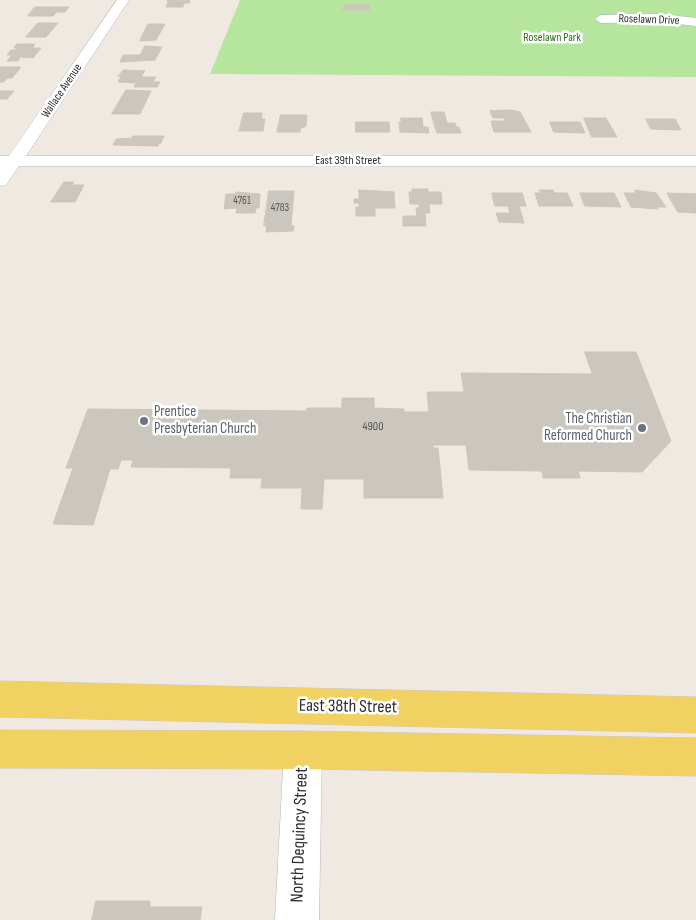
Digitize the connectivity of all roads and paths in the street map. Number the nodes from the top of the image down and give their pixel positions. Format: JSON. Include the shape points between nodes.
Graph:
{"nodes":[{"id":1,"x":124,"y":0,"type":"edge"},
{"id":2,"x":601,"y":19,"type":"dead end"},
{"id":3,"x":696,"y":22,"type":"edge"},
{"id":4,"x":7,"y":161,"type":"edge"},
{"id":5,"x":696,"y":161,"type":"edge"},
{"id":6,"x":0,"y":181,"type":"edge"},
{"id":7,"x":0,"y":699,"type":"edge"},
{"id":8,"x":696,"y":715,"type":"edge"},
{"id":9,"x":0,"y":749,"type":"edge"},
{"id":10,"x":303,"y":750,"type":"junction"},
{"id":11,"x":696,"y":757,"type":"edge"},
{"id":12,"x":297,"y":920,"type":"edge"}],
"edges":[{"from":1,"to":4,"type":"street","name":"Wallace Avenue"},
{"from":2,"to":3,"type":"street","name":"Roselawn Drive","via":[[661,18]]},
{"from":4,"to":5,"type":"street","name":"East 39th Street"},
{"from":4,"to":6,"type":"street","name":"Wallace Avenue"},
{"from":7,"to":8,"type":"main road","name":"East 38th Street"},
{"from":9,"to":10,"type":"main road"},
{"from":10,"to":11,"type":"main road"},
{"from":10,"to":12,"type":"street","name":"North Dequincy Street"}]}
